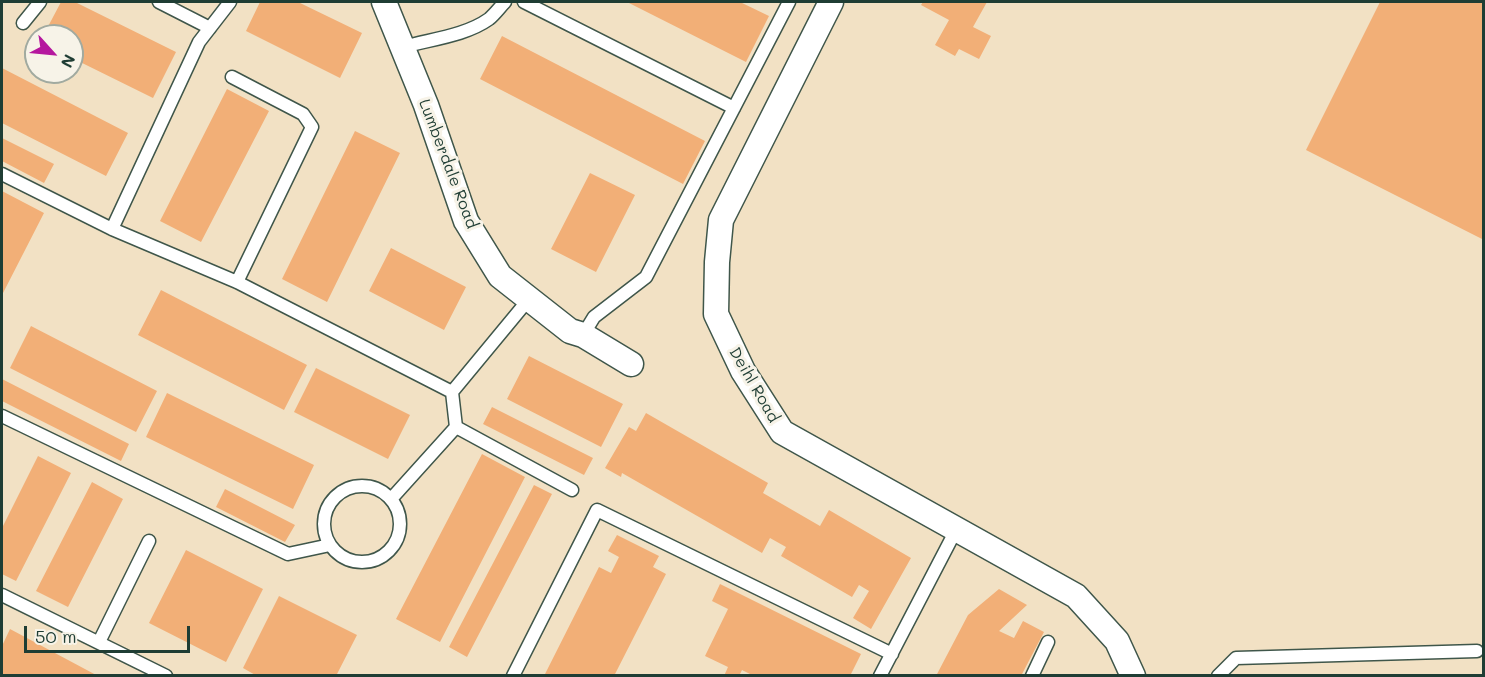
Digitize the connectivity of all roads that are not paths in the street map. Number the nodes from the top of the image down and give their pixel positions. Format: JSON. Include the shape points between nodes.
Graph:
{"nodes":[{"id":1,"x":40,"y":2,"type":"edge"},
{"id":2,"x":159,"y":2,"type":"edge"},
{"id":3,"x":230,"y":2,"type":"edge"},
{"id":4,"x":384,"y":2,"type":"edge"},
{"id":5,"x":505,"y":2,"type":"edge"},
{"id":6,"x":524,"y":2,"type":"edge"},
{"id":7,"x":789,"y":2,"type":"edge"},
{"id":8,"x":831,"y":2,"type":"edge"},
{"id":9,"x":23,"y":23,"type":"dead end"},
{"id":10,"x":210,"y":28,"type":"junction"},
{"id":11,"x":403,"y":46,"type":"junction"},
{"id":12,"x":232,"y":76,"type":"dead end"},
{"id":13,"x":734,"y":108,"type":"junction"},
{"id":14,"x":2,"y":174,"type":"edge"},
{"id":15,"x":112,"y":229,"type":"junction"},
{"id":16,"x":237,"y":282,"type":"junction"},
{"id":17,"x":529,"y":299,"type":"junction"},
{"id":18,"x":583,"y":335,"type":"junction"},
{"id":19,"x":631,"y":364,"type":"dead end"},
{"id":20,"x":452,"y":392,"type":"junction"},
{"id":21,"x":2,"y":416,"type":"edge"},
{"id":22,"x":456,"y":427,"type":"junction"},
{"id":23,"x":572,"y":490,"type":"dead end"},
{"id":24,"x":392,"y":498,"type":"junction"},
{"id":25,"x":956,"y":530,"type":"junction"},
{"id":26,"x":149,"y":542,"type":"dead end"},
{"id":27,"x":330,"y":545,"type":"junction"},
{"id":28,"x":2,"y":595,"type":"edge"},
{"id":29,"x":99,"y":642,"type":"junction"},
{"id":30,"x":1048,"y":642,"type":"dead end"},
{"id":31,"x":1477,"y":651,"type":"dead end"},
{"id":32,"x":892,"y":654,"type":"junction"},
{"id":33,"x":166,"y":675,"type":"edge"},
{"id":34,"x":513,"y":675,"type":"edge"},
{"id":35,"x":880,"y":675,"type":"edge"},
{"id":36,"x":1032,"y":675,"type":"edge"},
{"id":37,"x":1133,"y":675,"type":"edge"},
{"id":38,"x":1218,"y":675,"type":"edge"}],
"edges":[{"from":1,"to":9,"type":"lane"},
{"from":2,"to":10,"type":"lane"},
{"from":3,"to":10,"type":"lane"},
{"from":4,"to":11,"type":"street","name":"Lumberdale Road"},
{"from":5,"to":11,"type":"lane","via":[[479,24]]},
{"from":6,"to":13,"type":"lane"},
{"from":7,"to":13,"type":"lane"},
{"from":8,"to":25,"type":"street","name":"Deihl Road","via":[[721,220],[717,314],[743,370],[782,432]]},
{"from":10,"to":15,"type":"lane","via":[[199,42]]},
{"from":11,"to":17,"type":"street","name":"Lumberdale Road","via":[[466,221],[500,276]]},
{"from":12,"to":16,"type":"lane","via":[[303,114],[312,127]]},
{"from":13,"to":18,"type":"lane","via":[[646,277],[594,317]]},
{"from":14,"to":15,"type":"lane"},
{"from":15,"to":16,"type":"lane"},
{"from":16,"to":20,"type":"lane"},
{"from":17,"to":18,"type":"street","name":"Lumberdale Road","via":[[570,331]]},
{"from":17,"to":20,"type":"lane"},
{"from":18,"to":19,"type":"street","name":"Lumberdale Road"},
{"from":20,"to":22,"type":"lane"},
{"from":21,"to":27,"type":"lane","via":[[288,554]]},
{"from":22,"to":23,"type":"lane"},
{"from":22,"to":24,"type":"lane"},
{"from":24,"to":27,"type":"lane","via":[[378,488],[346,488],[325,513],[324,530]]},
{"from":24,"to":27,"type":"lane","via":[[401,517],[398,538],[386,555],[366,563],[345,559]]},
{"from":25,"to":32,"type":"lane"},
{"from":25,"to":37,"type":"street","name":"Deihl Road","via":[[1076,596],[1117,641]]},
{"from":26,"to":29,"type":"lane"},
{"from":28,"to":29,"type":"lane"},
{"from":29,"to":33,"type":"lane"},
{"from":30,"to":36,"type":"lane"},
{"from":31,"to":38,"type":"lane","via":[[1236,658]]},
{"from":32,"to":34,"type":"lane","via":[[597,510]]},
{"from":32,"to":35,"type":"lane"}]}
